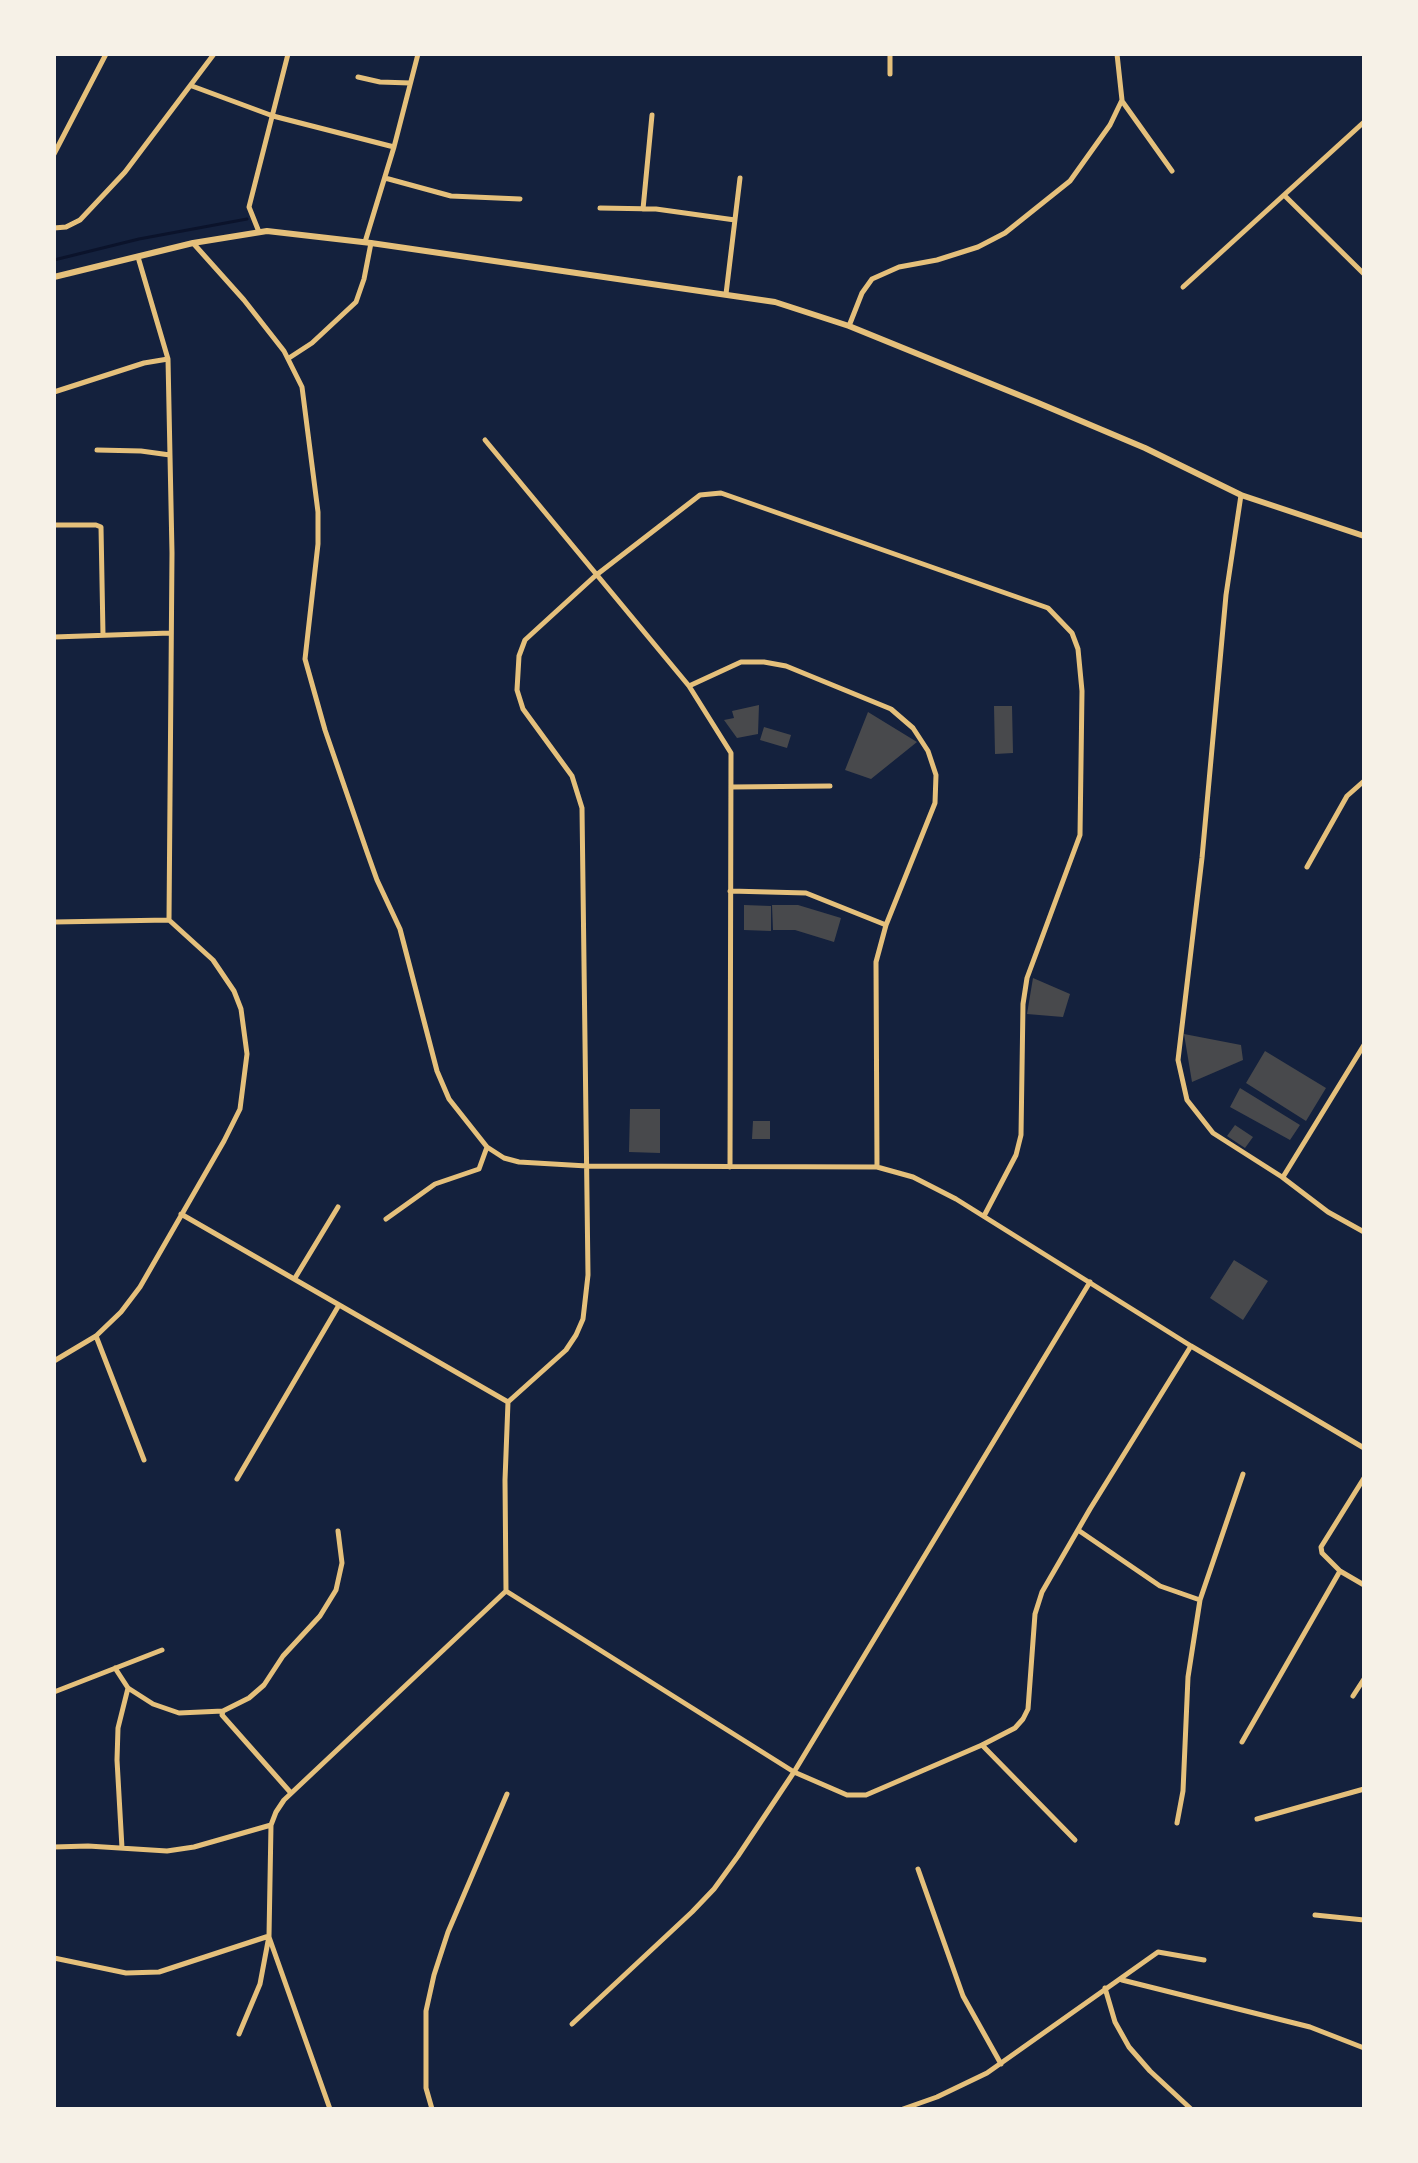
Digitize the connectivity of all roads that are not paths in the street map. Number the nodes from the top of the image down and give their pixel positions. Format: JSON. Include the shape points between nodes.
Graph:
{"nodes":[{"id":1,"x":106,"y":54,"type":"edge"},
{"id":2,"x":214,"y":54,"type":"edge"},
{"id":3,"x":288,"y":54,"type":"edge"},
{"id":4,"x":418,"y":54,"type":"edge"},
{"id":5,"x":890,"y":54,"type":"edge"},
{"id":6,"x":1117,"y":54,"type":"edge"},
{"id":7,"x":890,"y":74,"type":"dead end"},
{"id":8,"x":358,"y":77,"type":"dead end"},
{"id":9,"x":410,"y":83,"type":"junction"},
{"id":10,"x":192,"y":86,"type":"junction"},
{"id":11,"x":1122,"y":100,"type":"junction"},
{"id":12,"x":652,"y":115,"type":"dead end"},
{"id":13,"x":273,"y":116,"type":"junction"},
{"id":14,"x":1364,"y":122,"type":"edge"},
{"id":15,"x":394,"y":147,"type":"junction"},
{"id":16,"x":54,"y":154,"type":"edge"},
{"id":17,"x":1172,"y":171,"type":"dead end"},
{"id":18,"x":385,"y":178,"type":"junction"},
{"id":19,"x":740,"y":178,"type":"dead end"},
{"id":20,"x":1284,"y":195,"type":"junction"},
{"id":21,"x":520,"y":199,"type":"dead end"},
{"id":22,"x":600,"y":208,"type":"dead end"},
{"id":23,"x":643,"y":209,"type":"junction"},
{"id":24,"x":735,"y":220,"type":"junction"},
{"id":25,"x":54,"y":228,"type":"edge"},
{"id":26,"x":259,"y":232,"type":"junction"},
{"id":27,"x":368,"y":242,"type":"junction"},
{"id":28,"x":193,"y":243,"type":"junction"},
{"id":29,"x":138,"y":257,"type":"junction"},
{"id":30,"x":1364,"y":274,"type":"edge"},
{"id":31,"x":54,"y":277,"type":"edge"},
{"id":32,"x":1183,"y":287,"type":"dead end"},
{"id":33,"x":726,"y":294,"type":"junction"},
{"id":34,"x":849,"y":326,"type":"junction"},
{"id":35,"x":289,"y":358,"type":"junction"},
{"id":36,"x":168,"y":359,"type":"junction"},
{"id":37,"x":54,"y":392,"type":"edge"},
{"id":38,"x":485,"y":440,"type":"dead end"},
{"id":39,"x":97,"y":450,"type":"dead end"},
{"id":40,"x":170,"y":455,"type":"junction"},
{"id":41,"x":1241,"y":495,"type":"junction"},
{"id":42,"x":54,"y":525,"type":"edge"},
{"id":43,"x":1364,"y":536,"type":"edge"},
{"id":44,"x":595,"y":576,"type":"junction"},
{"id":45,"x":170,"y":633,"type":"junction"},
{"id":46,"x":103,"y":635,"type":"junction"},
{"id":47,"x":54,"y":637,"type":"edge"},
{"id":48,"x":689,"y":686,"type":"junction"},
{"id":49,"x":1364,"y":781,"type":"edge"},
{"id":50,"x":830,"y":786,"type":"dead end"},
{"id":51,"x":732,"y":787,"type":"junction"},
{"id":52,"x":1307,"y":867,"type":"dead end"},
{"id":53,"x":730,"y":891,"type":"junction"},
{"id":54,"x":169,"y":920,"type":"junction"},
{"id":55,"x":54,"y":922,"type":"edge"},
{"id":56,"x":886,"y":925,"type":"junction"},
{"id":57,"x":1364,"y":1045,"type":"edge"},
{"id":58,"x":487,"y":1147,"type":"junction"},
{"id":59,"x":587,"y":1166,"type":"junction"},
{"id":60,"x":730,"y":1167,"type":"junction"},
{"id":61,"x":877,"y":1167,"type":"junction"},
{"id":62,"x":1282,"y":1177,"type":"junction"},
{"id":63,"x":338,"y":1207,"type":"dead end"},
{"id":64,"x":181,"y":1214,"type":"junction"},
{"id":65,"x":984,"y":1216,"type":"junction"},
{"id":66,"x":386,"y":1219,"type":"dead end"},
{"id":67,"x":1364,"y":1232,"type":"edge"},
{"id":68,"x":295,"y":1278,"type":"junction"},
{"id":69,"x":1090,"y":1282,"type":"junction"},
{"id":70,"x":339,"y":1305,"type":"junction"},
{"id":71,"x":96,"y":1336,"type":"junction"},
{"id":72,"x":1191,"y":1346,"type":"junction"},
{"id":73,"x":54,"y":1361,"type":"edge"},
{"id":74,"x":508,"y":1402,"type":"junction"},
{"id":75,"x":1364,"y":1448,"type":"edge"},
{"id":76,"x":144,"y":1460,"type":"dead end"},
{"id":77,"x":1243,"y":1474,"type":"dead end"},
{"id":78,"x":1364,"y":1478,"type":"edge"},
{"id":79,"x":237,"y":1479,"type":"dead end"},
{"id":80,"x":1078,"y":1530,"type":"junction"},
{"id":81,"x":338,"y":1531,"type":"dead end"},
{"id":82,"x":1340,"y":1571,"type":"junction"},
{"id":83,"x":1364,"y":1585,"type":"edge"},
{"id":84,"x":506,"y":1591,"type":"junction"},
{"id":85,"x":1200,"y":1600,"type":"junction"},
{"id":86,"x":162,"y":1650,"type":"dead end"},
{"id":87,"x":115,"y":1668,"type":"junction"},
{"id":88,"x":1364,"y":1679,"type":"edge"},
{"id":89,"x":128,"y":1688,"type":"junction"},
{"id":90,"x":54,"y":1692,"type":"edge"},
{"id":91,"x":1353,"y":1696,"type":"dead end"},
{"id":92,"x":223,"y":1711,"type":"junction"},
{"id":93,"x":1242,"y":1742,"type":"dead end"},
{"id":94,"x":982,"y":1745,"type":"junction"},
{"id":95,"x":794,"y":1772,"type":"junction"},
{"id":96,"x":1364,"y":1789,"type":"edge"},
{"id":97,"x":291,"y":1793,"type":"junction"},
{"id":98,"x":507,"y":1794,"type":"dead end"},
{"id":99,"x":1257,"y":1819,"type":"dead end"},
{"id":100,"x":1177,"y":1823,"type":"dead end"},
{"id":101,"x":271,"y":1825,"type":"junction"},
{"id":102,"x":1075,"y":1840,"type":"dead end"},
{"id":103,"x":54,"y":1847,"type":"edge"},
{"id":104,"x":122,"y":1848,"type":"junction"},
{"id":105,"x":918,"y":1869,"type":"dead end"},
{"id":106,"x":1315,"y":1915,"type":"dead end"},
{"id":107,"x":1364,"y":1920,"type":"edge"},
{"id":108,"x":269,"y":1936,"type":"junction"},
{"id":109,"x":54,"y":1958,"type":"edge"},
{"id":110,"x":1204,"y":1960,"type":"dead end"},
{"id":111,"x":1121,"y":1980,"type":"junction"},
{"id":112,"x":1105,"y":1988,"type":"junction"},
{"id":113,"x":572,"y":2024,"type":"dead end"},
{"id":114,"x":239,"y":2034,"type":"dead end"},
{"id":115,"x":1364,"y":2048,"type":"edge"},
{"id":116,"x":1001,"y":2064,"type":"junction"},
{"id":117,"x":330,"y":2109,"type":"edge"},
{"id":118,"x":432,"y":2109,"type":"edge"},
{"id":119,"x":903,"y":2109,"type":"edge"},
{"id":120,"x":1191,"y":2109,"type":"edge"}],
"edges":[{"from":1,"to":16,"type":"street"},
{"from":2,"to":10,"type":"street"},
{"from":3,"to":13,"type":"street"},
{"from":4,"to":9,"type":"street"},
{"from":5,"to":7,"type":"street"},
{"from":6,"to":11,"type":"street"},
{"from":8,"to":9,"type":"street"},
{"from":9,"to":15,"type":"street"},
{"from":10,"to":13,"type":"street"},
{"from":10,"to":25,"type":"street","via":[[80,220]]},
{"from":11,"to":17,"type":"street"},
{"from":11,"to":34,"type":"street","via":[[1090,156],[1034,212],[978,247],[872,279]]},
{"from":12,"to":23,"type":"street"},
{"from":13,"to":15,"type":"street"},
{"from":13,"to":26,"type":"street","via":[[249,207]]},
{"from":14,"to":20,"type":"street"},
{"from":15,"to":18,"type":"street"},
{"from":18,"to":21,"type":"street","via":[[451,196]]},
{"from":18,"to":27,"type":"street"},
{"from":19,"to":24,"type":"street"},
{"from":20,"to":30,"type":"street"},
{"from":20,"to":32,"type":"street"},
{"from":22,"to":23,"type":"street"},
{"from":23,"to":24,"type":"street"},
{"from":24,"to":33,"type":"street"},
{"from":26,"to":27,"type":"street"},
{"from":26,"to":28,"type":"street"},
{"from":27,"to":33,"type":"street"},
{"from":27,"to":35,"type":"street","via":[[356,302]]},
{"from":28,"to":29,"type":"street"},
{"from":28,"to":35,"type":"street"},
{"from":29,"to":31,"type":"street"},
{"from":29,"to":36,"type":"street"},
{"from":33,"to":34,"type":"street","via":[[775,302]]},
{"from":34,"to":41,"type":"street","via":[[1145,448]]},
{"from":35,"to":58,"type":"street","via":[[302,387],[318,512],[307,668],[367,852],[400,929],[437,1071],[449,1099]]},
{"from":36,"to":37,"type":"street"},
{"from":36,"to":40,"type":"street"},
{"from":38,"to":44,"type":"street"},
{"from":39,"to":40,"type":"street"},
{"from":40,"to":45,"type":"street"},
{"from":41,"to":43,"type":"street"},
{"from":41,"to":62,"type":"street","via":[[1178,1060],[1187,1100],[1213,1133]]},
{"from":42,"to":46,"type":"street","via":[[101,527]]},
{"from":44,"to":48,"type":"street"},
{"from":44,"to":59,"type":"street","via":[[525,640],[517,673],[523,709],[572,776],[582,808]]},
{"from":44,"to":65,"type":"street","via":[[700,495],[721,493],[1048,608],[1072,633],[1082,691],[1080,835],[1027,978],[1021,1135]]},
{"from":45,"to":46,"type":"street"},
{"from":45,"to":54,"type":"street"},
{"from":46,"to":47,"type":"street"},
{"from":48,"to":51,"type":"street","via":[[731,753]]},
{"from":48,"to":56,"type":"street","via":[[741,662],[786,666],[891,709],[913,728],[936,775],[935,803]]},
{"from":49,"to":52,"type":"street","via":[[1347,796]]},
{"from":50,"to":51,"type":"street"},
{"from":51,"to":53,"type":"street"},
{"from":53,"to":56,"type":"street","via":[[806,893]]},
{"from":53,"to":60,"type":"street"},
{"from":54,"to":55,"type":"street"},
{"from":54,"to":64,"type":"street","via":[[213,960],[234,991],[247,1054],[240,1109]]},
{"from":56,"to":61,"type":"street","via":[[875,976]]},
{"from":57,"to":62,"type":"street"},
{"from":58,"to":59,"type":"street","via":[[519,1162]]},
{"from":58,"to":66,"type":"street","via":[[479,1169],[435,1184]]},
{"from":59,"to":60,"type":"street"},
{"from":59,"to":74,"type":"street","via":[[583,1319],[566,1350]]},
{"from":60,"to":61,"type":"street"},
{"from":61,"to":65,"type":"street","via":[[913,1177]]},
{"from":62,"to":67,"type":"street"},
{"from":63,"to":68,"type":"street"},
{"from":64,"to":68,"type":"street"},
{"from":64,"to":71,"type":"street","via":[[140,1287]]},
{"from":65,"to":69,"type":"street"},
{"from":68,"to":70,"type":"street"},
{"from":69,"to":72,"type":"street"},
{"from":69,"to":95,"type":"street"},
{"from":70,"to":74,"type":"street"},
{"from":70,"to":79,"type":"street"},
{"from":71,"to":73,"type":"street"},
{"from":71,"to":76,"type":"street"},
{"from":72,"to":75,"type":"street"},
{"from":72,"to":80,"type":"street"},
{"from":74,"to":84,"type":"street"},
{"from":77,"to":85,"type":"street"},
{"from":78,"to":82,"type":"street","via":[[1321,1547]]},
{"from":80,"to":85,"type":"street","via":[[1160,1586]]},
{"from":80,"to":94,"type":"street","via":[[1038,1602],[1028,1709],[1015,1728]]},
{"from":81,"to":92,"type":"street","via":[[340,1577],[329,1602],[264,1685]]},
{"from":82,"to":83,"type":"street"},
{"from":82,"to":93,"type":"street"},
{"from":84,"to":95,"type":"street"},
{"from":84,"to":97,"type":"street"},
{"from":85,"to":100,"type":"street","via":[[1188,1677]]},
{"from":86,"to":87,"type":"street"},
{"from":87,"to":89,"type":"street"},
{"from":87,"to":90,"type":"street"},
{"from":88,"to":91,"type":"street"},
{"from":89,"to":92,"type":"street","via":[[179,1713]]},
{"from":89,"to":104,"type":"street","via":[[118,1728]]},
{"from":92,"to":97,"type":"street"},
{"from":94,"to":95,"type":"street","via":[[856,1797]]},
{"from":94,"to":102,"type":"street"},
{"from":95,"to":113,"type":"street","via":[[714,1889]]},
{"from":96,"to":99,"type":"street"},
{"from":97,"to":101,"type":"street"},
{"from":98,"to":118,"type":"street","via":[[434,1975],[426,2011],[426,2088]]},
{"from":101,"to":104,"type":"street","via":[[194,1847]]},
{"from":101,"to":108,"type":"street"},
{"from":103,"to":104,"type":"street"},
{"from":105,"to":116,"type":"street","via":[[963,1996]]},
{"from":106,"to":107,"type":"street"},
{"from":108,"to":109,"type":"street","via":[[159,1972],[126,1973]]},
{"from":108,"to":114,"type":"street","via":[[260,1984]]},
{"from":108,"to":117,"type":"street"},
{"from":110,"to":111,"type":"street","via":[[1158,1952]]},
{"from":111,"to":112,"type":"street"},
{"from":111,"to":115,"type":"street","via":[[1310,2027]]},
{"from":112,"to":116,"type":"street"},
{"from":112,"to":120,"type":"street","via":[[1129,2047]]},
{"from":116,"to":119,"type":"street"}]}
